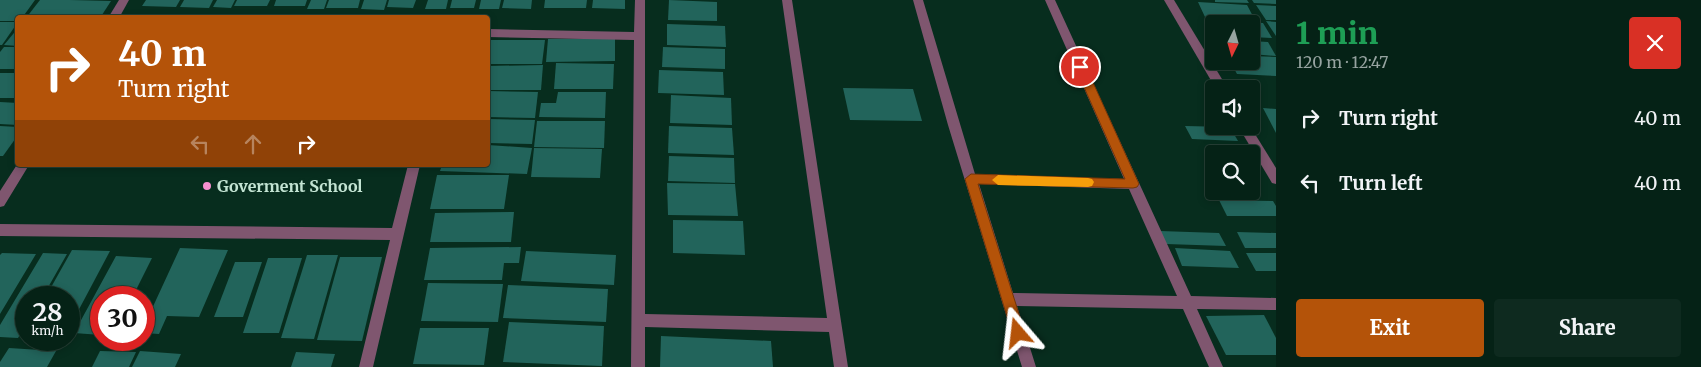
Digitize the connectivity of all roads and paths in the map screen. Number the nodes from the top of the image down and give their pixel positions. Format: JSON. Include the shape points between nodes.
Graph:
{"nodes":[{"id":1,"x":124,"y":0,"type":"edge"},
{"id":2,"x":640,"y":0,"type":"edge"},
{"id":3,"x":787,"y":0,"type":"edge"},
{"id":4,"x":918,"y":0,"type":"edge"},
{"id":5,"x":1050,"y":0,"type":"edge"},
{"id":6,"x":1169,"y":0,"type":"edge"},
{"id":7,"x":115,"y":15,"type":"edge"},
{"id":8,"x":490,"y":33,"type":"edge"},
{"id":9,"x":640,"y":36,"type":"junction"},
{"id":10,"x":1217,"y":80,"type":"edge"},
{"id":11,"x":1249,"y":135,"type":"edge"},
{"id":12,"x":22,"y":167,"type":"edge"},
{"id":13,"x":414,"y":167,"type":"edge"},
{"id":14,"x":971,"y":179,"type":"junction"},
{"id":15,"x":1276,"y":179,"type":"edge"},
{"id":16,"x":1133,"y":184,"type":"junction"},
{"id":17,"x":0,"y":202,"type":"edge"},
{"id":18,"x":0,"y":230,"type":"edge"},
{"id":19,"x":398,"y":234,"type":"junction"},
{"id":20,"x":1008,"y":299,"type":"junction"},
{"id":21,"x":1187,"y":303,"type":"junction"},
{"id":22,"x":1276,"y":304,"type":"edge"},
{"id":23,"x":638,"y":320,"type":"junction"},
{"id":24,"x":834,"y":325,"type":"junction"},
{"id":25,"x":366,"y":367,"type":"edge"},
{"id":26,"x":638,"y":367,"type":"edge"},
{"id":27,"x":841,"y":367,"type":"edge"},
{"id":28,"x":1029,"y":367,"type":"edge"},
{"id":29,"x":1216,"y":367,"type":"edge"}],
"edges":[{"from":1,"to":7,"type":"street"},
{"from":2,"to":9,"type":"street"},
{"from":3,"to":24,"type":"street"},
{"from":4,"to":14,"type":"street"},
{"from":5,"to":16,"type":"street"},
{"from":6,"to":10,"type":"street"},
{"from":8,"to":9,"type":"street"},
{"from":9,"to":23,"type":"street"},
{"from":11,"to":15,"type":"street"},
{"from":12,"to":17,"type":"street"},
{"from":13,"to":19,"type":"street"},
{"from":14,"to":16,"type":"street"},
{"from":14,"to":20,"type":"street"},
{"from":16,"to":21,"type":"street"},
{"from":18,"to":19,"type":"street"},
{"from":19,"to":25,"type":"street"},
{"from":20,"to":21,"type":"street"},
{"from":20,"to":28,"type":"street"},
{"from":21,"to":22,"type":"street"},
{"from":21,"to":29,"type":"street"},
{"from":23,"to":24,"type":"street"},
{"from":23,"to":26,"type":"street"},
{"from":24,"to":27,"type":"street"}]}
